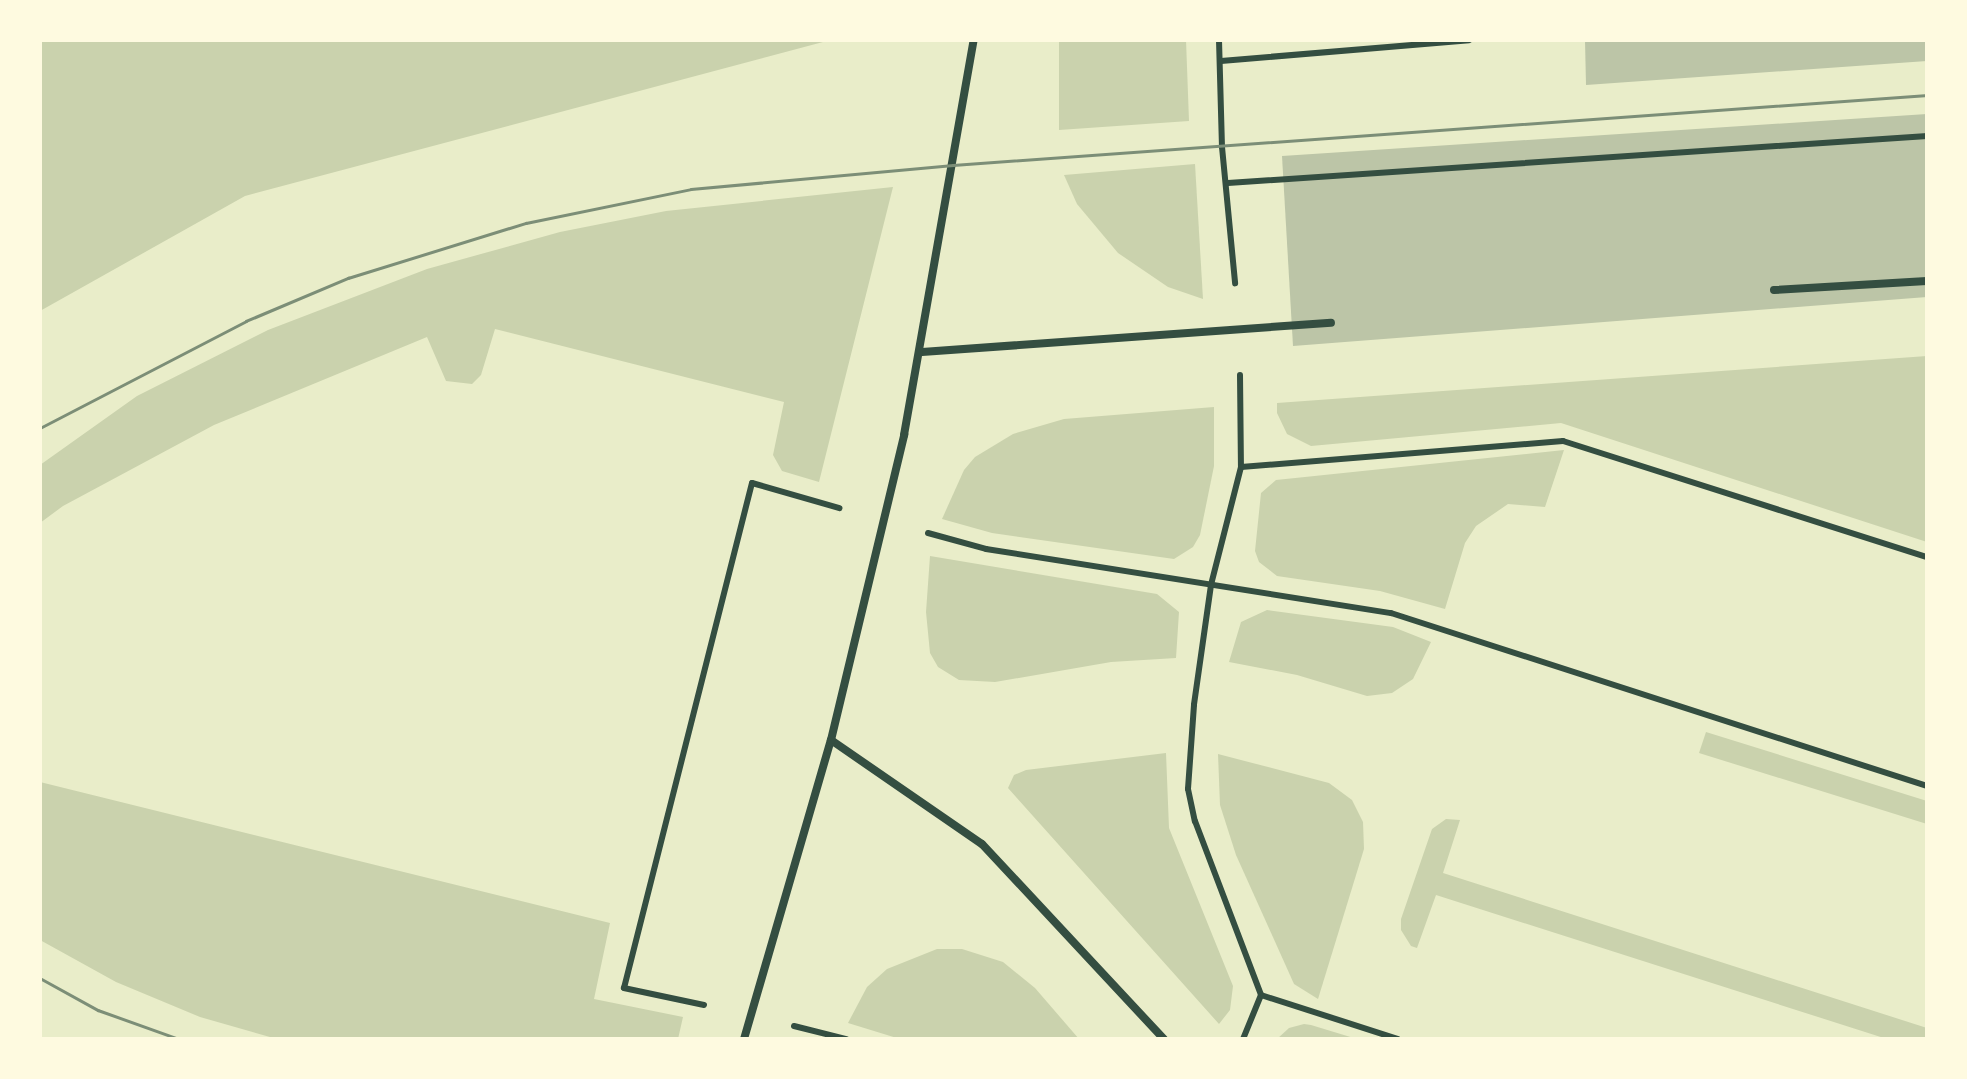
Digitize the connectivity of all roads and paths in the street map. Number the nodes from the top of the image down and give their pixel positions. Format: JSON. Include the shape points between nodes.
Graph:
{"nodes":[{"id":1,"x":974,"y":40,"type":"edge"},
{"id":2,"x":1219,"y":40,"type":"edge"},
{"id":3,"x":1470,"y":40,"type":"edge"},
{"id":4,"x":1221,"y":60,"type":"junction"},
{"id":5,"x":1927,"y":136,"type":"edge"},
{"id":6,"x":1228,"y":183,"type":"junction"},
{"id":7,"x":1927,"y":281,"type":"edge"},
{"id":8,"x":1774,"y":290,"type":"dead end"},
{"id":9,"x":1331,"y":323,"type":"dead end"},
{"id":10,"x":1239,"y":330,"type":"junction"},
{"id":11,"x":922,"y":352,"type":"junction"},
{"id":12,"x":1241,"y":467,"type":"junction"},
{"id":13,"x":881,"y":519,"type":"junction"},
{"id":14,"x":1927,"y":557,"type":"edge"},
{"id":15,"x":1211,"y":585,"type":"junction"},
{"id":16,"x":830,"y":740,"type":"junction"},
{"id":17,"x":1927,"y":786,"type":"edge"},
{"id":18,"x":1260,"y":996,"type":"junction"},
{"id":19,"x":751,"y":1016,"type":"junction"},
{"id":20,"x":744,"y":1039,"type":"edge"},
{"id":21,"x":846,"y":1039,"type":"edge"},
{"id":22,"x":1164,"y":1039,"type":"edge"},
{"id":23,"x":1243,"y":1039,"type":"edge"},
{"id":24,"x":1398,"y":1039,"type":"edge"}],
"edges":[{"from":1,"to":11,"type":"lane"},
{"from":2,"to":4,"type":"path"},
{"from":3,"to":4,"type":"path"},
{"from":4,"to":6,"type":"path"},
{"from":5,"to":6,"type":"path"},
{"from":6,"to":10,"type":"path"},
{"from":7,"to":8,"type":"lane"},
{"from":9,"to":10,"type":"lane"},
{"from":10,"to":11,"type":"lane"},
{"from":10,"to":12,"type":"path"},
{"from":11,"to":13,"type":"lane"},
{"from":12,"to":14,"type":"path","via":[[1563,441]]},
{"from":12,"to":15,"type":"path"},
{"from":13,"to":15,"type":"path","via":[[986,549]]},
{"from":13,"to":16,"type":"lane"},
{"from":13,"to":19,"type":"path","via":[[752,483],[624,988]]},
{"from":15,"to":17,"type":"path","via":[[1418,620]]},
{"from":15,"to":18,"type":"path","via":[[1188,788]]},
{"from":16,"to":19,"type":"lane"},
{"from":16,"to":22,"type":"lane","via":[[982,844]]},
{"from":18,"to":23,"type":"path"},
{"from":18,"to":24,"type":"path"},
{"from":19,"to":20,"type":"lane"},
{"from":19,"to":21,"type":"path"}]}
